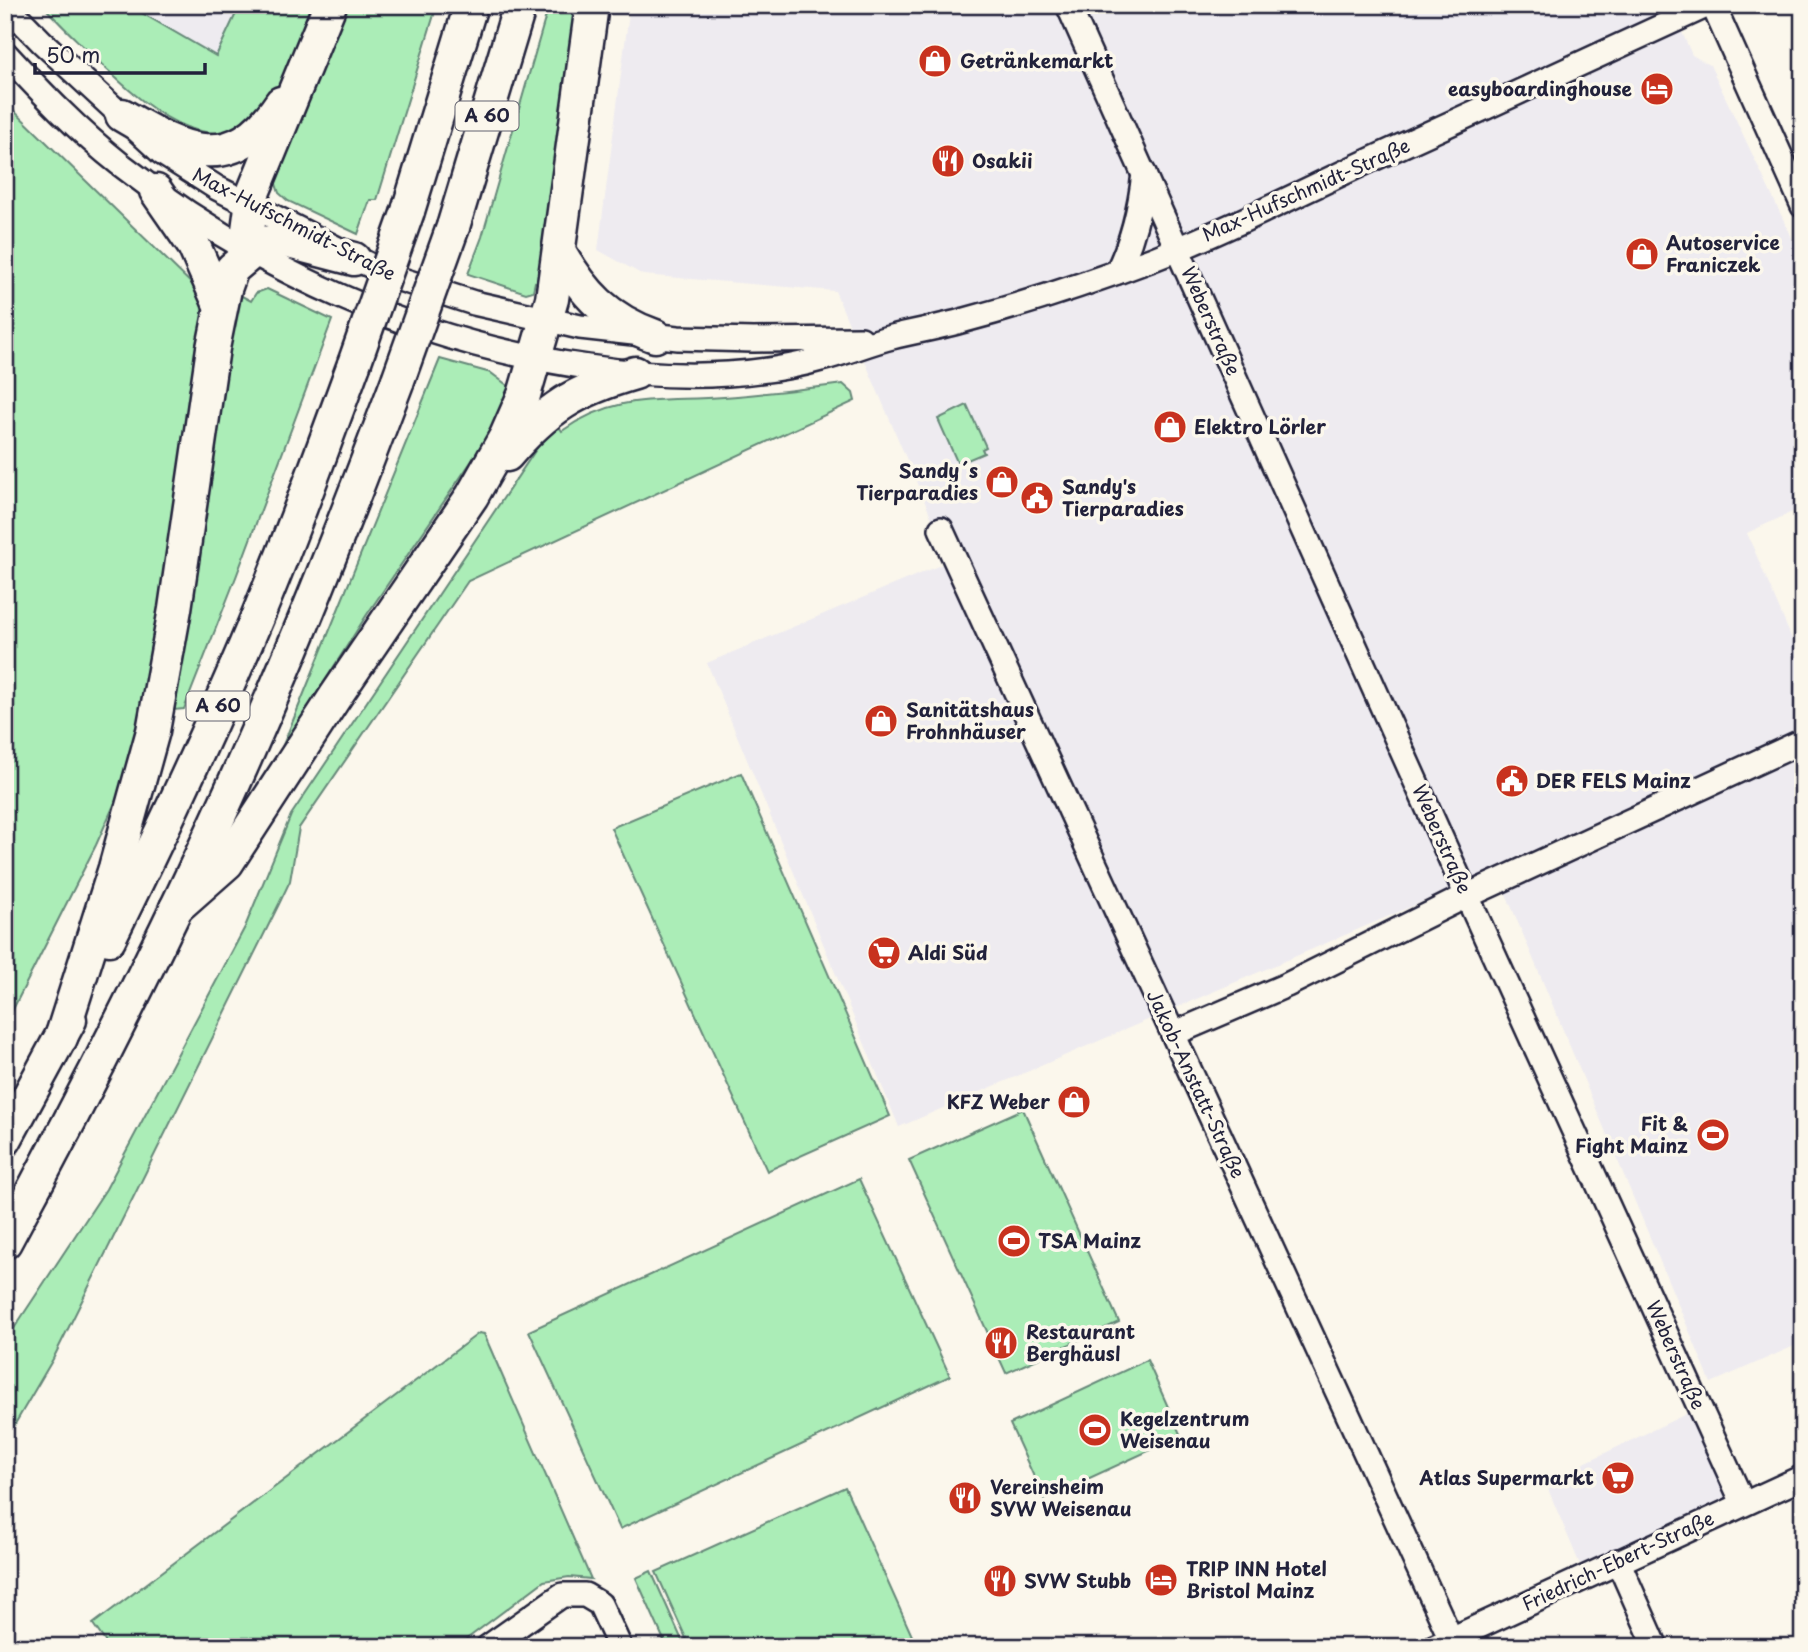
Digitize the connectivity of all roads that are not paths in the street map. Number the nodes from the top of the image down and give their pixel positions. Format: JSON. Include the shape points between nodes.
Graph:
{"nodes":[{"id":1,"x":6,"y":5,"type":"edge"},
{"id":2,"x":330,"y":5,"type":"edge"},
{"id":3,"x":471,"y":5,"type":"edge"},
{"id":4,"x":520,"y":5,"type":"edge"},
{"id":5,"x":592,"y":5,"type":"edge"},
{"id":6,"x":1068,"y":5,"type":"edge"},
{"id":7,"x":1710,"y":5,"type":"edge"},
{"id":8,"x":5,"y":53,"type":"edge"},
{"id":9,"x":301,"y":73,"type":"junction"},
{"id":10,"x":122,"y":114,"type":"junction"},
{"id":11,"x":1144,"y":173,"type":"junction"},
{"id":12,"x":156,"y":191,"type":"junction"},
{"id":13,"x":251,"y":204,"type":"junction"},
{"id":14,"x":1803,"y":206,"type":"edge"},
{"id":15,"x":1178,"y":248,"type":"junction"},
{"id":16,"x":559,"y":251,"type":"junction"},
{"id":17,"x":251,"y":253,"type":"junction"},
{"id":18,"x":354,"y":259,"type":"junction"},
{"id":19,"x":1117,"y":272,"type":"junction"},
{"id":20,"x":220,"y":305,"type":"junction"},
{"id":21,"x":547,"y":321,"type":"junction"},
{"id":22,"x":655,"y":336,"type":"junction"},
{"id":23,"x":889,"y":337,"type":"junction"},
{"id":24,"x":536,"y":359,"type":"junction"},
{"id":25,"x":635,"y":373,"type":"junction"},
{"id":26,"x":472,"y":496,"type":"junction"},
{"id":27,"x":941,"y":529,"type":"dead end"},
{"id":28,"x":1803,"y":741,"type":"edge"},
{"id":29,"x":1467,"y":896,"type":"junction"},
{"id":30,"x":176,"y":908,"type":"junction"},
{"id":31,"x":1173,"y":1034,"type":"junction"},
{"id":32,"x":61,"y":1038,"type":"junction"},
{"id":33,"x":5,"y":1140,"type":"edge"},
{"id":34,"x":5,"y":1242,"type":"edge"},
{"id":35,"x":1803,"y":1477,"type":"edge"},
{"id":36,"x":1743,"y":1503,"type":"junction"},
{"id":37,"x":1618,"y":1561,"type":"junction"},
{"id":38,"x":1443,"y":1643,"type":"edge"},
{"id":39,"x":488,"y":1647,"type":"edge"},
{"id":40,"x":620,"y":1647,"type":"edge"},
{"id":41,"x":1656,"y":1647,"type":"edge"}],
"edges":[{"from":1,"to":10,"type":"street","name":"Max-Hufschmidt-Straße"},
{"from":2,"to":9,"type":"highway"},
{"from":3,"to":32,"type":"highway","number":"A 60","bridge":true,"via":[[408,211],[299,515],[246,646]]},
{"from":4,"to":30,"type":"highway","number":"A 60","bridge":true,"via":[[453,227],[340,533]]},
{"from":5,"to":16,"type":"highway"},
{"from":6,"to":11,"type":"street","name":"Weberstraße"},
{"from":7,"to":14,"type":"street"},
{"from":7,"to":15,"type":"street","name":"Max-Hufschmidt-Straße"},
{"from":8,"to":12,"type":"street","name":"Max-Hufschmidt-Straße","via":[[82,131]]},
{"from":9,"to":10,"type":"highway","via":[[261,128],[221,149],[175,145]]},
{"from":9,"to":13,"type":"highway"},
{"from":10,"to":13,"type":"street","name":"Max-Hufschmidt-Straße","via":[[162,153]]},
{"from":11,"to":15,"type":"street","name":"Weberstraße"},
{"from":11,"to":19,"type":"street","via":[[1136,225]]},
{"from":12,"to":17,"type":"street","name":"Max-Hufschmidt-Straße"},
{"from":12,"to":20,"type":"highway","via":[[194,246]]},
{"from":13,"to":17,"type":"highway"},
{"from":13,"to":18,"type":"street","name":"Max-Hufschmidt-Straße"},
{"from":15,"to":19,"type":"street","name":"Max-Hufschmidt-Straße"},
{"from":15,"to":29,"type":"street","name":"Weberstraße"},
{"from":16,"to":21,"type":"highway"},
{"from":16,"to":22,"type":"highway","via":[[604,310]]},
{"from":17,"to":18,"type":"highway","via":[[280,241]]},
{"from":17,"to":20,"type":"highway","via":[[233,269]]},
{"from":17,"to":24,"type":"street","name":"Max-Hufschmidt-Straße","via":[[403,322]]},
{"from":18,"to":21,"type":"street","name":"Max-Hufschmidt-Straße","via":[[430,290]]},
{"from":19,"to":23,"type":"street","name":"Max-Hufschmidt-Straße","via":[[972,318]]},
{"from":20,"to":32,"type":"highway","via":[[153,731]]},
{"from":21,"to":22,"type":"street","name":"Max-Hufschmidt-Straße"},
{"from":21,"to":24,"type":"highway"},
{"from":22,"to":23,"type":"street","name":"Max-Hufschmidt-Straße","via":[[752,340]]},
{"from":23,"to":25,"type":"street","name":"Max-Hufschmidt-Straße","via":[[819,360],[762,371]]},
{"from":24,"to":25,"type":"street","name":"Max-Hufschmidt-Straße"},
{"from":24,"to":26,"type":"highway","via":[[506,436]]},
{"from":25,"to":26,"type":"highway","via":[[552,409]]},
{"from":26,"to":30,"type":"highway","via":[[227,863]]},
{"from":27,"to":31,"type":"street","name":"Jakob-Anstatt-Straße"},
{"from":28,"to":29,"type":"street"},
{"from":29,"to":31,"type":"street","via":[[1287,985]]},
{"from":29,"to":36,"type":"street","name":"Weberstraße"},
{"from":30,"to":34,"type":"highway","number":"A 60"},
{"from":31,"to":38,"type":"street","name":"Jakob-Anstatt-Straße"},
{"from":32,"to":33,"type":"highway","number":"A 60"},
{"from":35,"to":36,"type":"street","name":"Friedrich-Ebert-Straße"},
{"from":36,"to":37,"type":"street","name":"Friedrich-Ebert-Straße"},
{"from":37,"to":38,"type":"street","name":"Friedrich-Ebert-Straße"},
{"from":37,"to":41,"type":"street"},
{"from":39,"to":40,"type":"street","via":[[562,1595],[585,1595],[600,1604]]}]}
